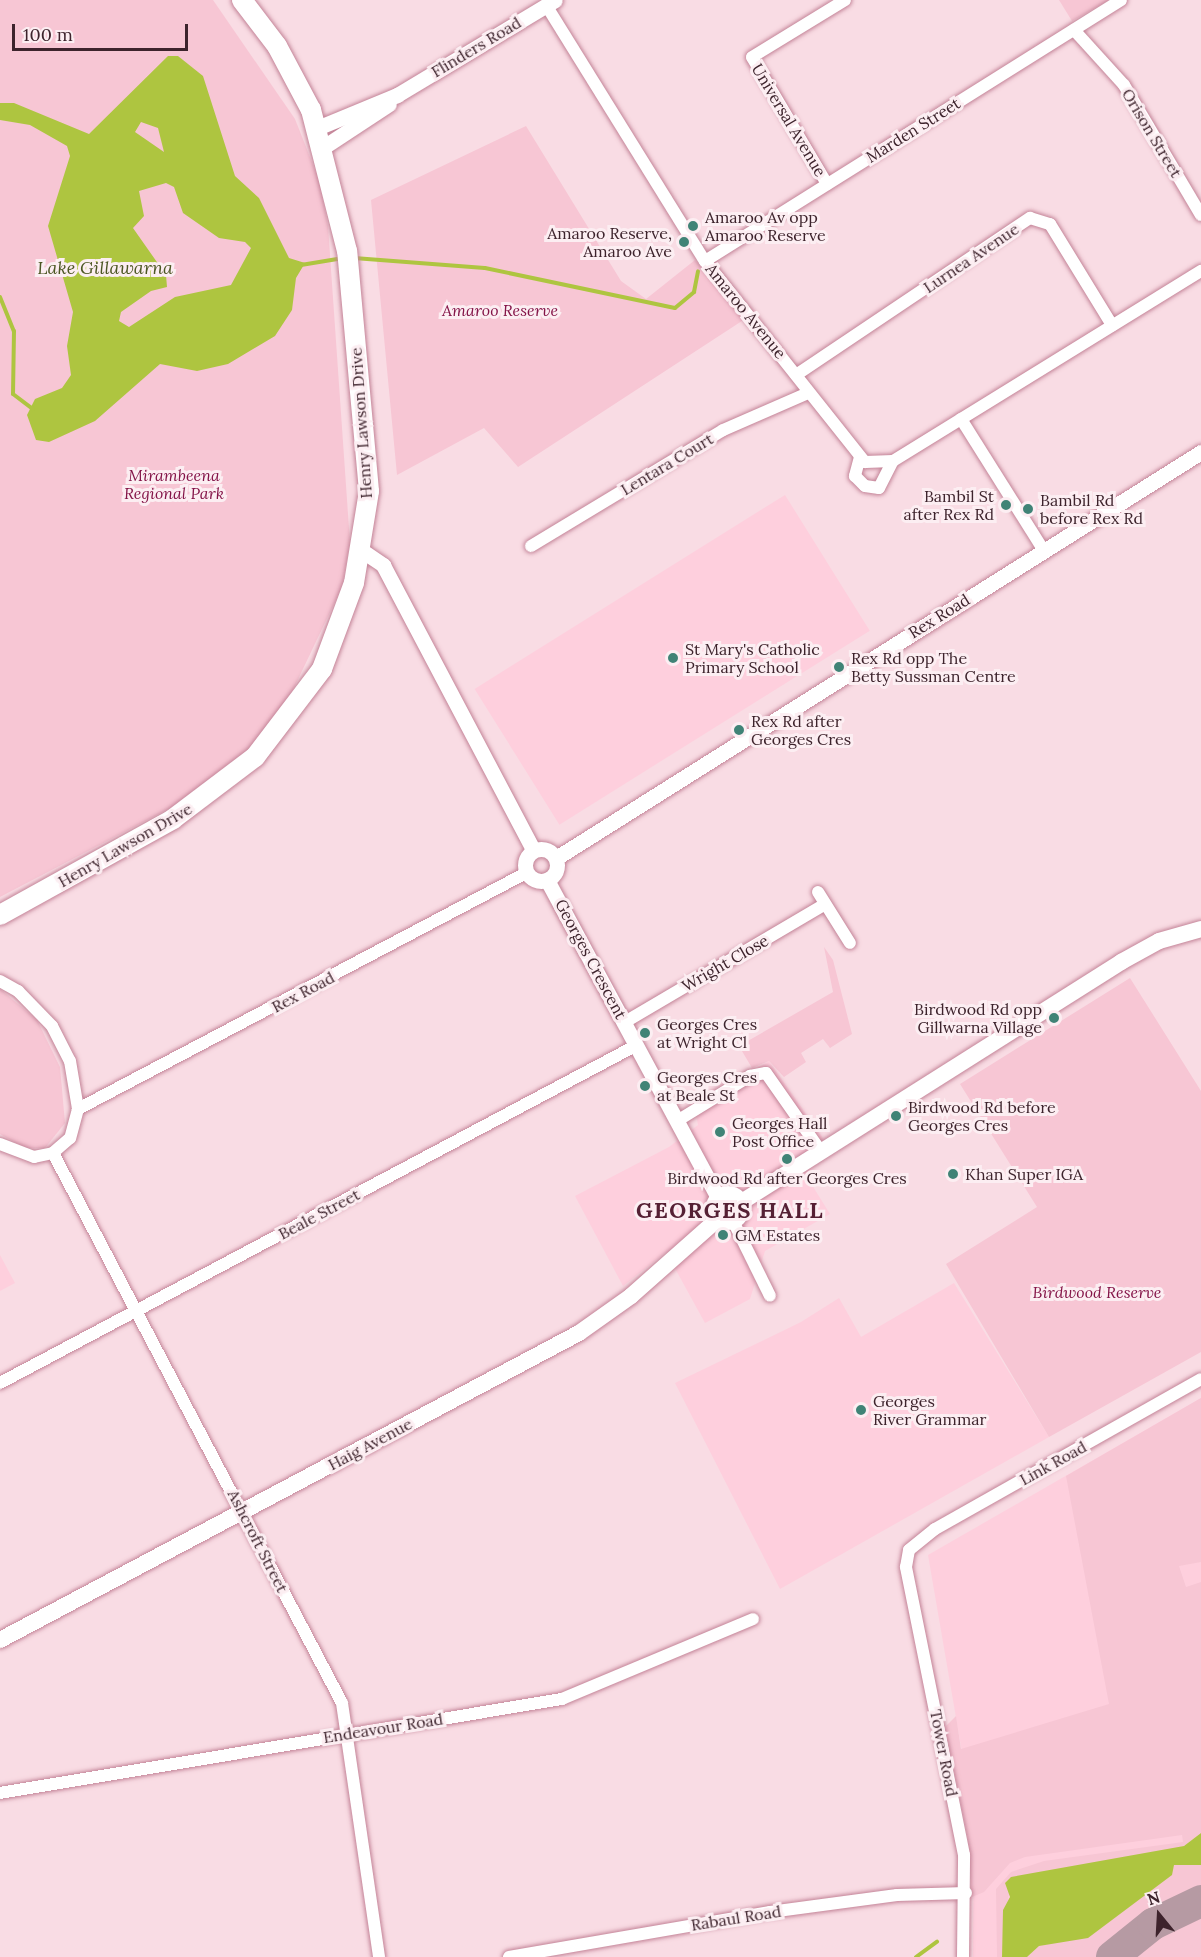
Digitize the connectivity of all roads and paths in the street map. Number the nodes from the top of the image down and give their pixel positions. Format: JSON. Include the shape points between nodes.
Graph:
{"nodes":[{"id":1,"x":242,"y":0,"type":"edge"},
{"id":2,"x":845,"y":0,"type":"edge"},
{"id":3,"x":1121,"y":0,"type":"edge"},
{"id":4,"x":550,"y":3,"type":"edge"},
{"id":5,"x":1074,"y":30,"type":"junction"},
{"id":6,"x":397,"y":95,"type":"junction"},
{"id":7,"x":317,"y":128,"type":"junction"},
{"id":8,"x":322,"y":148,"type":"junction"},
{"id":9,"x":827,"y":184,"type":"junction"},
{"id":10,"x":1201,"y":215,"type":"edge"},
{"id":11,"x":705,"y":261,"type":"junction"},
{"id":12,"x":1201,"y":271,"type":"edge"},
{"id":13,"x":1112,"y":325,"type":"junction"},
{"id":14,"x":796,"y":375,"type":"junction"},
{"id":15,"x":808,"y":393,"type":"junction"},
{"id":16,"x":961,"y":418,"type":"junction"},
{"id":17,"x":1201,"y":452,"type":"edge"},
{"id":18,"x":860,"y":457,"type":"junction"},
{"id":19,"x":893,"y":461,"type":"junction"},
{"id":20,"x":531,"y":546,"type":"dead end"},
{"id":21,"x":361,"y":550,"type":"junction"},
{"id":22,"x":1044,"y":550,"type":"junction"},
{"id":23,"x":533,"y":850,"type":"junction"},
{"id":24,"x":556,"y":858,"type":"junction"},
{"id":25,"x":526,"y":873,"type":"junction"},
{"id":26,"x":547,"y":880,"type":"junction"},
{"id":27,"x":819,"y":892,"type":"dead end"},
{"id":28,"x":825,"y":904,"type":"junction"},
{"id":29,"x":0,"y":915,"type":"edge"},
{"id":30,"x":1201,"y":929,"type":"edge"},
{"id":31,"x":850,"y":943,"type":"dead end"},
{"id":32,"x":0,"y":981,"type":"edge"},
{"id":33,"x":625,"y":1023,"type":"junction"},
{"id":34,"x":637,"y":1045,"type":"junction"},
{"id":35,"x":78,"y":1108,"type":"junction"},
{"id":36,"x":678,"y":1121,"type":"junction"},
{"id":37,"x":0,"y":1144,"type":"edge"},
{"id":38,"x":820,"y":1150,"type":"junction"},
{"id":39,"x":53,"y":1153,"type":"junction"},
{"id":40,"x":718,"y":1197,"type":"junction"},
{"id":41,"x":740,"y":1203,"type":"junction"},
{"id":42,"x":727,"y":1220,"type":"junction"},
{"id":43,"x":770,"y":1296,"type":"dead end"},
{"id":44,"x":136,"y":1311,"type":"junction"},
{"id":45,"x":1201,"y":1379,"type":"edge"},
{"id":46,"x":0,"y":1383,"type":"edge"},
{"id":47,"x":242,"y":1511,"type":"junction"},
{"id":48,"x":909,"y":1550,"type":"joint"},
{"id":49,"x":753,"y":1619,"type":"dead end"},
{"id":50,"x":0,"y":1640,"type":"edge"},
{"id":51,"x":348,"y":1734,"type":"junction"},
{"id":52,"x":0,"y":1793,"type":"edge"},
{"id":53,"x":966,"y":1893,"type":"junction"},
{"id":54,"x":379,"y":1957,"type":"edge"},
{"id":55,"x":508,"y":1957,"type":"edge"},
{"id":56,"x":963,"y":1957,"type":"edge"}],
"edges":[{"from":1,"to":7,"type":"main road","name":"Henry Lawson Drive","via":[[277,46]]},
{"from":2,"to":9,"type":"street","name":"Universal Avenue","via":[[752,57]]},
{"from":3,"to":5,"type":"street","name":"Marden Street"},
{"from":4,"to":6,"type":"street","name":"Flinders Road"},
{"from":4,"to":11,"type":"street","name":"Amaroo Avenue"},
{"from":5,"to":9,"type":"street","name":"Marden Street"},
{"from":5,"to":10,"type":"street","name":"Orison Street","via":[[1124,86]]},
{"from":6,"to":7,"type":"street","name":"Flinders Road"},
{"from":6,"to":8,"type":"street","name":"Flinders Road","via":[[366,122]]},
{"from":7,"to":8,"type":"main road","name":"Henry Lawson Drive"},
{"from":8,"to":21,"type":"main road","name":"Henry Lawson Drive","via":[[348,258],[369,491]]},
{"from":9,"to":11,"type":"street","name":"Marden Street"},
{"from":11,"to":14,"type":"street","name":"Amaroo Avenue"},
{"from":12,"to":13,"type":"street"},
{"from":13,"to":14,"type":"street","name":"Lurnea Avenue","via":[[1050,224],[1030,218]]},
{"from":13,"to":16,"type":"street"},
{"from":14,"to":15,"type":"street","name":"Amaroo Avenue"},
{"from":15,"to":18,"type":"street","name":"Amaroo Avenue"},
{"from":15,"to":20,"type":"street","name":"Lentara Court","via":[[723,430]]},
{"from":16,"to":19,"type":"street"},
{"from":16,"to":22,"type":"street"},
{"from":17,"to":22,"type":"street","name":"Rex Road"},
{"from":18,"to":19,"type":"street","via":[[877,465]]},
{"from":18,"to":19,"type":"street","via":[[855,476],[865,486],[879,488]]},
{"from":21,"to":23,"type":"street","via":[[383,565]]},
{"from":21,"to":29,"type":"main road","name":"Henry Lawson Drive","via":[[346,610],[322,669],[261,751],[187,810]]},
{"from":22,"to":24,"type":"street","name":"Rex Road"},
{"from":23,"to":24,"type":"street","via":[[544,848]]},
{"from":23,"to":25,"type":"street","via":[[525,860]]},
{"from":24,"to":26,"type":"street","via":[[556,871]]},
{"from":25,"to":26,"type":"street"},
{"from":25,"to":35,"type":"street","name":"Rex Road"},
{"from":26,"to":33,"type":"street","name":"Georges Crescent"},
{"from":27,"to":28,"type":"street"},
{"from":28,"to":31,"type":"street"},
{"from":28,"to":33,"type":"street","name":"Wright Close"},
{"from":30,"to":38,"type":"main road","via":[[1148,945]]},
{"from":32,"to":35,"type":"street","via":[[18,991],[52,1026],[72,1067]]},
{"from":33,"to":34,"type":"street","name":"Georges Crescent"},
{"from":34,"to":36,"type":"street","name":"Georges Crescent"},
{"from":34,"to":44,"type":"street","name":"Beale Street"},
{"from":35,"to":39,"type":"street","via":[[70,1138]]},
{"from":36,"to":38,"type":"street","via":[[750,1076],[766,1073]]},
{"from":36,"to":40,"type":"street","name":"Georges Crescent"},
{"from":37,"to":39,"type":"street","via":[[34,1157]]},
{"from":38,"to":41,"type":"main road"},
{"from":39,"to":44,"type":"street","name":"Ashcroft Street"},
{"from":40,"to":41,"type":"main road","via":[[730,1193]]},
{"from":40,"to":42,"type":"main road"},
{"from":41,"to":42,"type":"main road"},
{"from":42,"to":43,"type":"street"},
{"from":42,"to":47,"type":"main road","name":"Haig Avenue","via":[[590,1326]]},
{"from":44,"to":46,"type":"street","name":"Beale Street"},
{"from":44,"to":47,"type":"street","name":"Ashcroft Street"},
{"from":45,"to":48,"type":"street","name":"Link Road","via":[[935,1529]]},
{"from":47,"to":50,"type":"main road","name":"Haig Avenue"},
{"from":47,"to":51,"type":"street","name":"Ashcroft Street","via":[[338,1695]]},
{"from":48,"to":53,"type":"street","name":"Tower Road","via":[[906,1567],[963,1844]]},
{"from":49,"to":51,"type":"street","name":"Endeavour Road","via":[[576,1696]]},
{"from":51,"to":52,"type":"street","name":"Endeavour Road"},
{"from":51,"to":54,"type":"street","name":"Ashcroft Street"},
{"from":53,"to":55,"type":"street","name":"Rabaul Road","via":[[897,1895],[770,1912]]},
{"from":53,"to":56,"type":"street","name":"Tower Road"}]}
